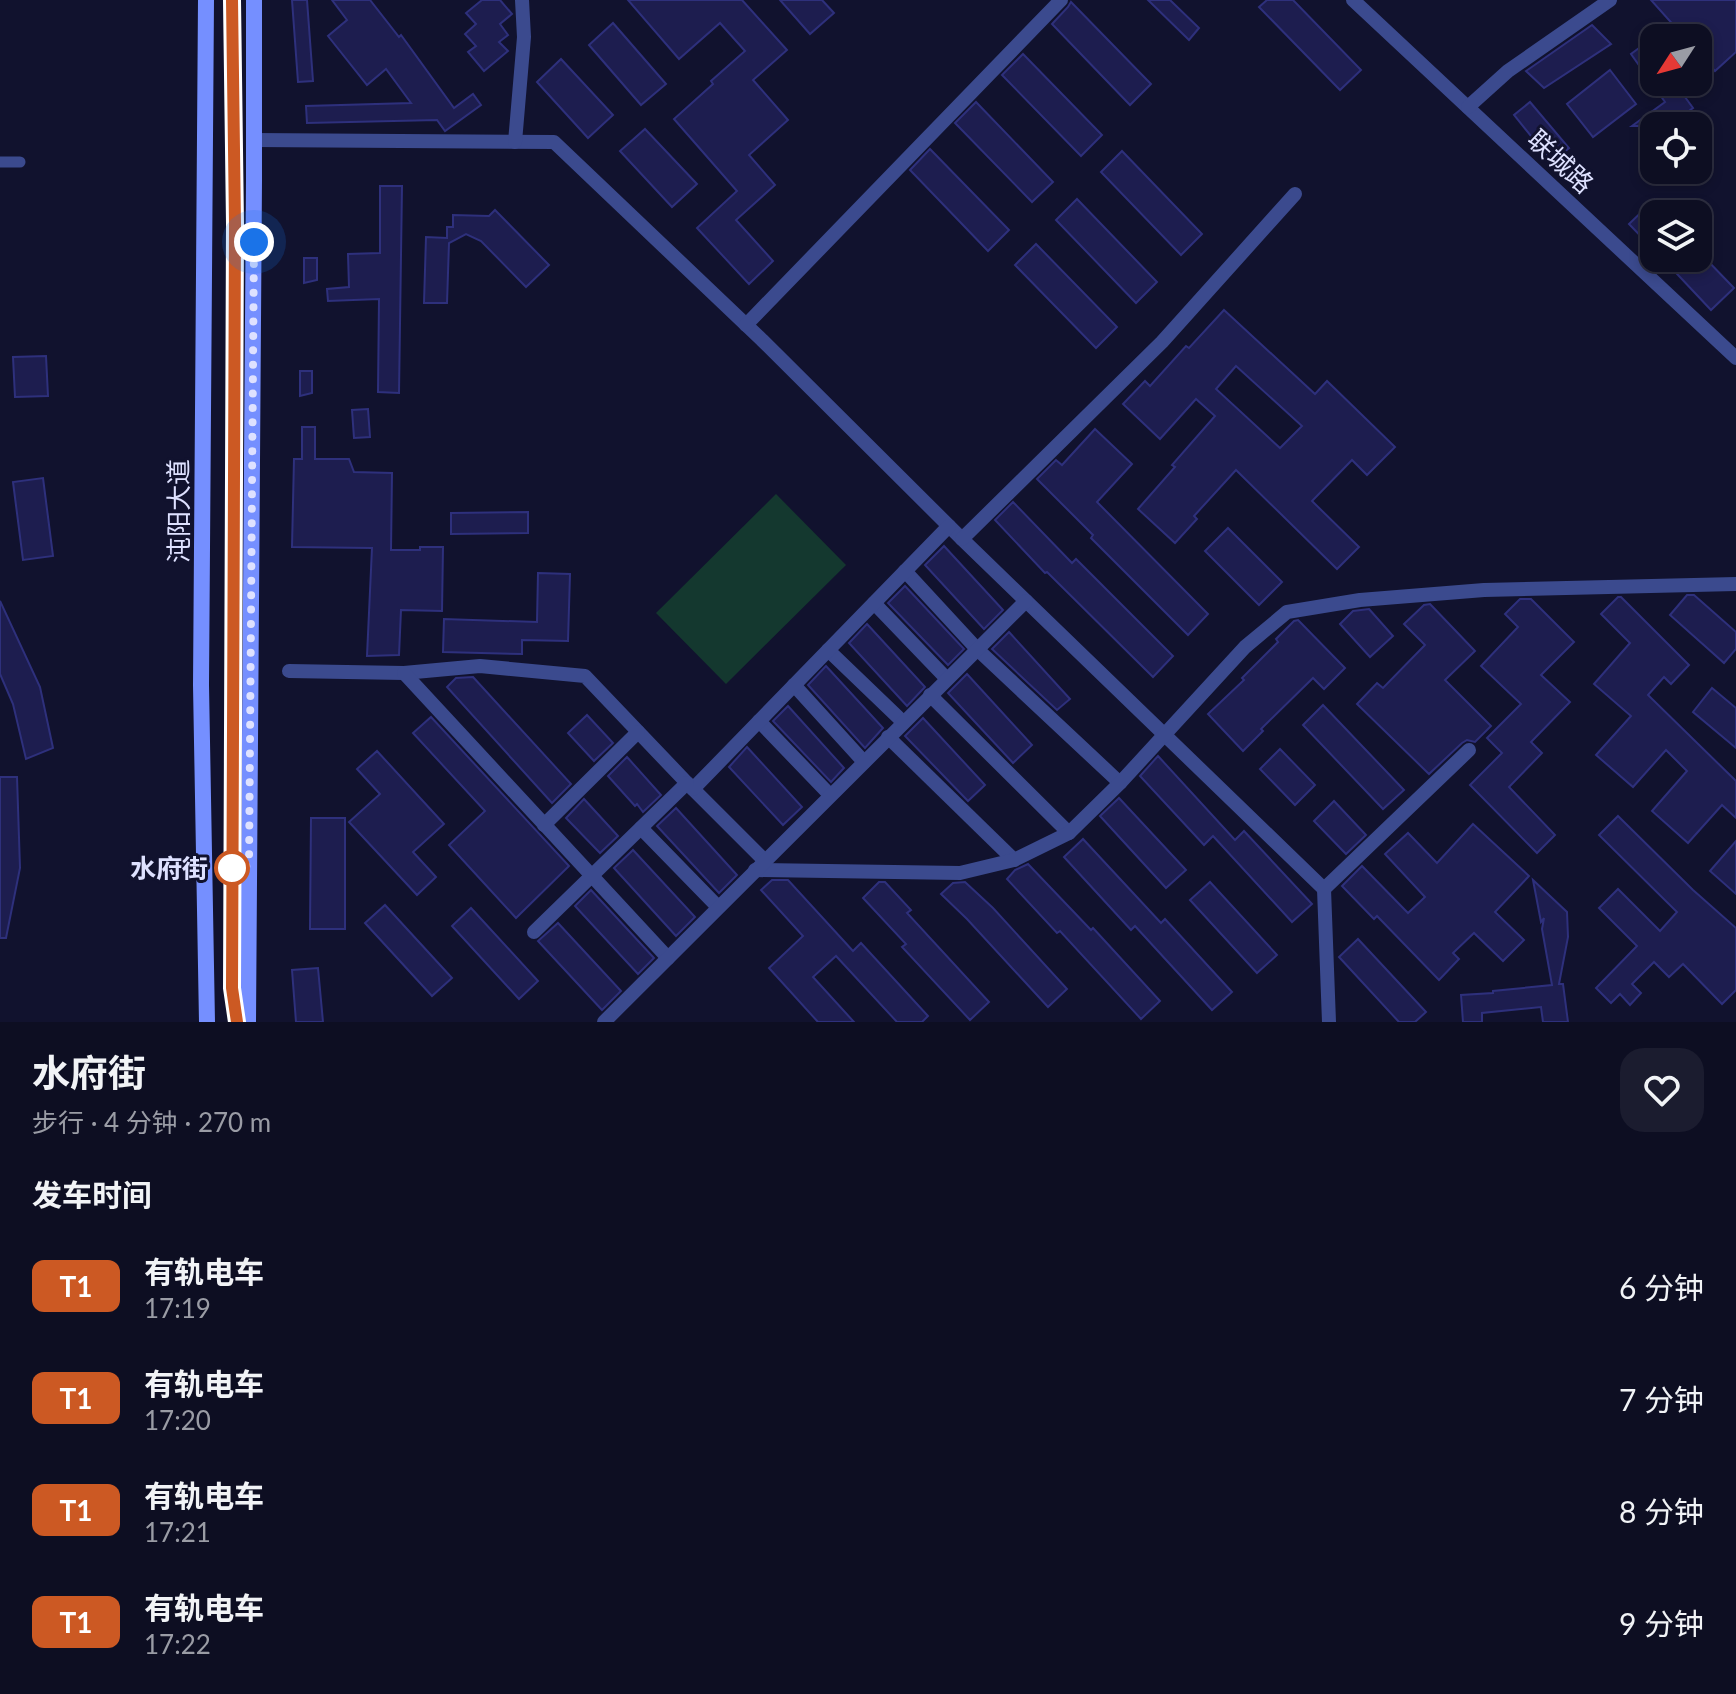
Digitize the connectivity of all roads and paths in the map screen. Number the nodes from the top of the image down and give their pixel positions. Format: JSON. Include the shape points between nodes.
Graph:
{"nodes":[{"id":1,"x":206,"y":0,"type":"edge"},
{"id":2,"x":254,"y":0,"type":"edge"},
{"id":3,"x":522,"y":0,"type":"edge"},
{"id":4,"x":1061,"y":0,"type":"edge"},
{"id":5,"x":1353,"y":0,"type":"edge"},
{"id":6,"x":1610,"y":0,"type":"edge"},
{"id":7,"x":1468,"y":107,"type":"junction"},
{"id":8,"x":254,"y":140,"type":"junction"},
{"id":9,"x":515,"y":142,"type":"junction"},
{"id":10,"x":0,"y":162,"type":"edge"},
{"id":11,"x":20,"y":162,"type":"dead end"},
{"id":12,"x":1295,"y":194,"type":"dead end"},
{"id":13,"x":746,"y":325,"type":"junction"},
{"id":14,"x":1736,"y":358,"type":"edge"},
{"id":15,"x":949,"y":526,"type":"junction"},
{"id":16,"x":962,"y":539,"type":"junction"},
{"id":17,"x":905,"y":571,"type":"junction"},
{"id":18,"x":1736,"y":584,"type":"edge"},
{"id":19,"x":1026,"y":601,"type":"junction"},
{"id":20,"x":874,"y":603,"type":"junction"},
{"id":21,"x":977,"y":649,"type":"junction"},
{"id":22,"x":828,"y":650,"type":"junction"},
{"id":23,"x":289,"y":671,"type":"dead end"},
{"id":24,"x":404,"y":673,"type":"junction"},
{"id":25,"x":947,"y":679,"type":"junction"},
{"id":26,"x":794,"y":685,"type":"junction"},
{"id":27,"x":930,"y":695,"type":"junction"},
{"id":28,"x":759,"y":721,"type":"junction"},
{"id":29,"x":903,"y":722,"type":"junction"},
{"id":30,"x":638,"y":732,"type":"junction"},
{"id":31,"x":1164,"y":736,"type":"junction"},
{"id":32,"x":888,"y":737,"type":"junction"},
{"id":33,"x":1469,"y":750,"type":"dead end"},
{"id":34,"x":864,"y":762,"type":"junction"},
{"id":35,"x":1120,"y":783,"type":"junction"},
{"id":36,"x":690,"y":786,"type":"junction"},
{"id":37,"x":830,"y":795,"type":"junction"},
{"id":38,"x":544,"y":825,"type":"junction"},
{"id":39,"x":641,"y":828,"type":"junction"},
{"id":40,"x":1069,"y":833,"type":"junction"},
{"id":41,"x":1014,"y":860,"type":"junction"},
{"id":42,"x":759,"y":865,"type":"junction"},
{"id":43,"x":591,"y":876,"type":"junction"},
{"id":44,"x":1324,"y":889,"type":"junction"},
{"id":45,"x":718,"y":907,"type":"junction"},
{"id":46,"x":534,"y":932,"type":"dead end"},
{"id":47,"x":668,"y":958,"type":"junction"},
{"id":48,"x":207,"y":1022,"type":"edge"},
{"id":49,"x":248,"y":1022,"type":"edge"},
{"id":50,"x":604,"y":1022,"type":"edge"},
{"id":51,"x":1329,"y":1022,"type":"edge"}],
"edges":[{"from":1,"to":48,"type":"main road","name":"沌阳大道","via":[[201,685]]},
{"from":2,"to":8,"type":"main road"},
{"from":3,"to":9,"type":"street"},
{"from":4,"to":13,"type":"street"},
{"from":5,"to":7,"type":"street","name":"联城路"},
{"from":6,"to":7,"type":"street","via":[[1508,71]]},
{"from":7,"to":14,"type":"street","name":"联城路"},
{"from":8,"to":9,"type":"street"},
{"from":8,"to":49,"type":"main road"},
{"from":9,"to":13,"type":"street","via":[[554,142]]},
{"from":10,"to":11,"type":"street"},
{"from":12,"to":16,"type":"street","via":[[1162,342]]},
{"from":13,"to":15,"type":"street"},
{"from":15,"to":16,"type":"street"},
{"from":15,"to":17,"type":"street"},
{"from":16,"to":19,"type":"street"},
{"from":17,"to":20,"type":"street"},
{"from":17,"to":21,"type":"street"},
{"from":18,"to":31,"type":"street","via":[[1484,590],[1287,612],[1245,647]]},
{"from":19,"to":21,"type":"street"},
{"from":19,"to":31,"type":"street"},
{"from":20,"to":22,"type":"street"},
{"from":20,"to":25,"type":"street"},
{"from":21,"to":25,"type":"street"},
{"from":21,"to":35,"type":"street"},
{"from":22,"to":26,"type":"street"},
{"from":22,"to":29,"type":"street"},
{"from":23,"to":24,"type":"street"},
{"from":24,"to":30,"type":"street","via":[[480,666],[585,676]]},
{"from":24,"to":38,"type":"street"},
{"from":25,"to":27,"type":"street"},
{"from":26,"to":28,"type":"street"},
{"from":26,"to":34,"type":"street"},
{"from":27,"to":29,"type":"street"},
{"from":27,"to":40,"type":"street"},
{"from":28,"to":36,"type":"street"},
{"from":28,"to":37,"type":"street"},
{"from":29,"to":32,"type":"street"},
{"from":30,"to":36,"type":"street"},
{"from":30,"to":38,"type":"street"},
{"from":31,"to":35,"type":"street"},
{"from":31,"to":44,"type":"street"},
{"from":32,"to":34,"type":"street"},
{"from":32,"to":41,"type":"street"},
{"from":33,"to":44,"type":"street"},
{"from":34,"to":37,"type":"street"},
{"from":35,"to":40,"type":"street"},
{"from":36,"to":39,"type":"street"},
{"from":36,"to":42,"type":"street"},
{"from":37,"to":42,"type":"street"},
{"from":38,"to":43,"type":"street"},
{"from":39,"to":43,"type":"street"},
{"from":39,"to":45,"type":"street"},
{"from":40,"to":41,"type":"street"},
{"from":41,"to":42,"type":"street","via":[[960,873]]},
{"from":42,"to":45,"type":"street"},
{"from":43,"to":46,"type":"street"},
{"from":43,"to":47,"type":"street"},
{"from":44,"to":51,"type":"street"},
{"from":45,"to":47,"type":"street"},
{"from":47,"to":50,"type":"street"}]}
